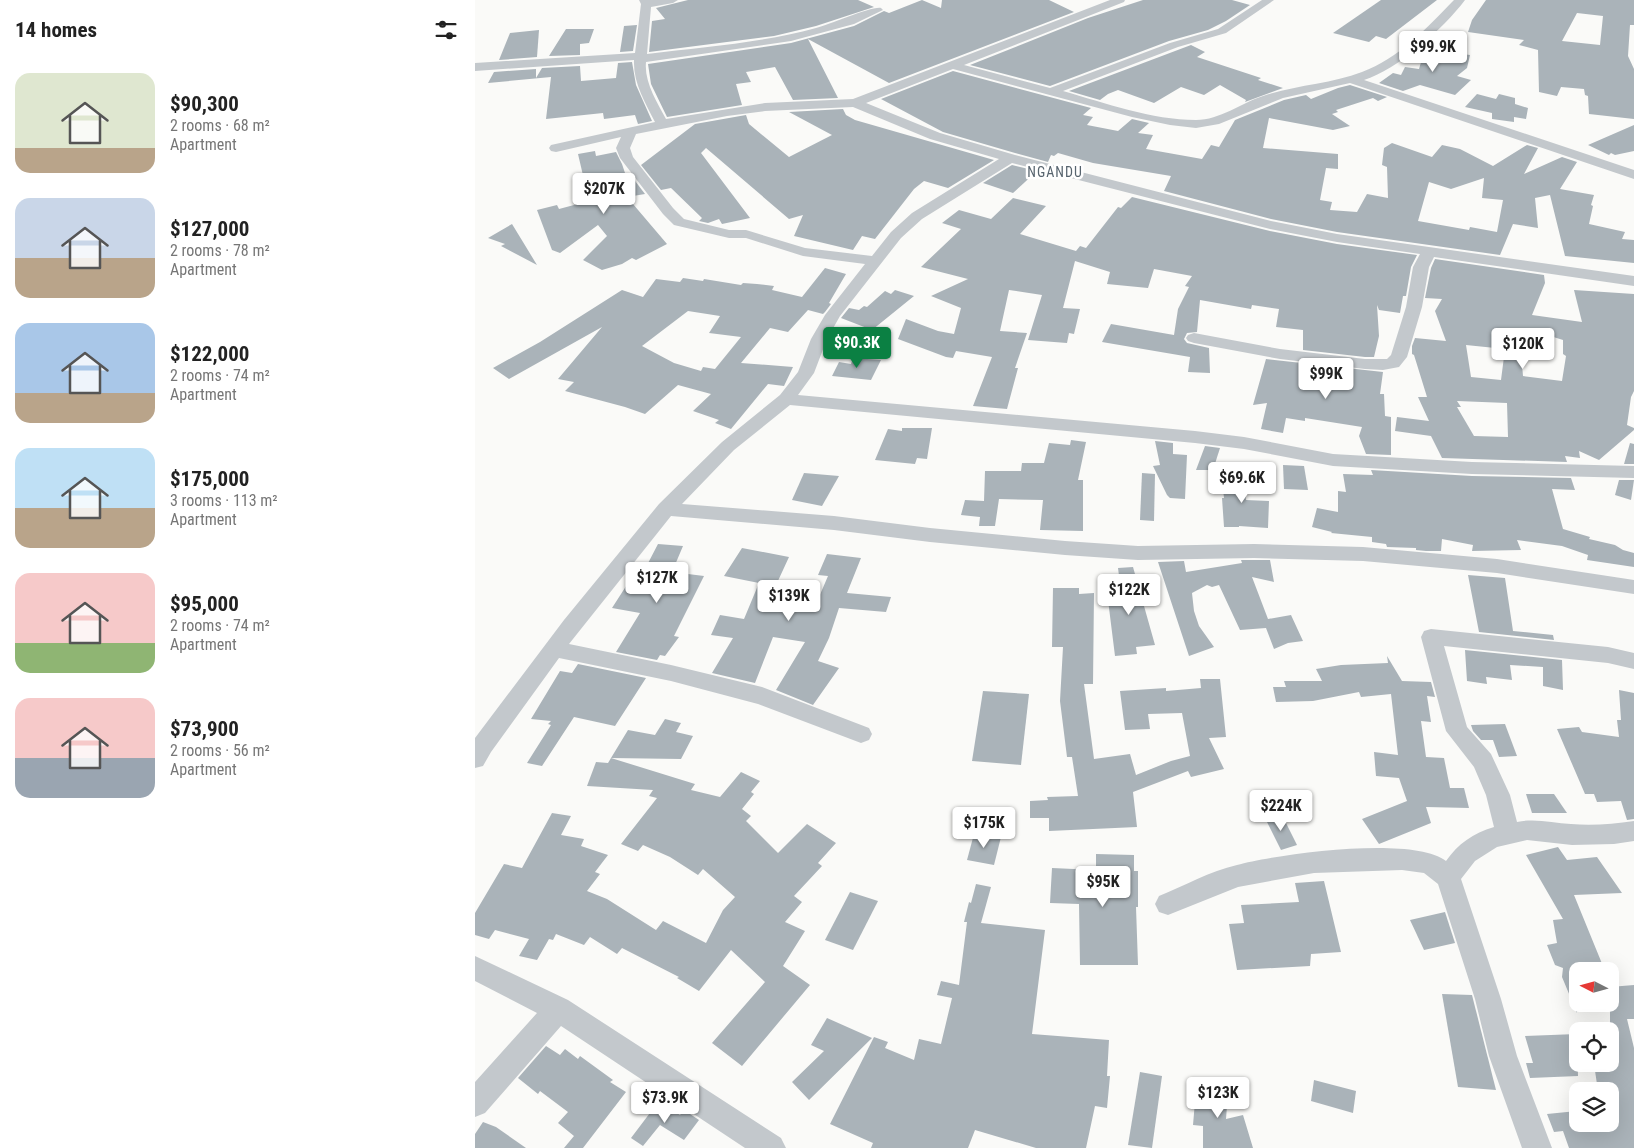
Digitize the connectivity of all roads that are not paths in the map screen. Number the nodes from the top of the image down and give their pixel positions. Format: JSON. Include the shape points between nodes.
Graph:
{"nodes":[{"id":1,"x":673,"y":0,"type":"edge"},
{"id":2,"x":1120,"y":0,"type":"edge"},
{"id":3,"x":1269,"y":0,"type":"edge"},
{"id":4,"x":1460,"y":0,"type":"edge"},
{"id":5,"x":645,"y":2,"type":"edge"},
{"id":6,"x":877,"y":10,"type":"dead end"},
{"id":7,"x":639,"y":57,"type":"junction"},
{"id":8,"x":952,"y":65,"type":"junction"},
{"id":9,"x":475,"y":67,"type":"edge"},
{"id":10,"x":1350,"y":79,"type":"junction"},
{"id":11,"x":1050,"y":92,"type":"junction"},
{"id":12,"x":855,"y":103,"type":"junction"},
{"id":13,"x":662,"y":124,"type":"junction"},
{"id":14,"x":630,"y":132,"type":"junction"},
{"id":15,"x":556,"y":148,"type":"dead end"},
{"id":16,"x":1010,"y":158,"type":"junction"},
{"id":17,"x":1634,"y":175,"type":"edge"},
{"id":18,"x":1430,"y":250,"type":"junction"},
{"id":19,"x":875,"y":261,"type":"junction"},
{"id":20,"x":1634,"y":280,"type":"edge"},
{"id":21,"x":1195,"y":338,"type":"dead end"},
{"id":22,"x":787,"y":399,"type":"junction"},
{"id":23,"x":1634,"y":472,"type":"edge"},
{"id":24,"x":666,"y":509,"type":"junction"},
{"id":25,"x":1634,"y":587,"type":"edge"},
{"id":26,"x":554,"y":648,"type":"junction"},
{"id":27,"x":1634,"y":661,"type":"edge"},
{"id":28,"x":861,"y":734,"type":"dead end"},
{"id":29,"x":475,"y":758,"type":"edge"},
{"id":30,"x":1634,"y":831,"type":"edge"},
{"id":31,"x":1508,"y":834,"type":"junction"},
{"id":32,"x":1448,"y":877,"type":"junction"},
{"id":33,"x":1168,"y":904,"type":"dead end"},
{"id":34,"x":475,"y":968,"type":"edge"},
{"id":35,"x":558,"y":1009,"type":"junction"},
{"id":36,"x":475,"y":1103,"type":"edge"},
{"id":37,"x":771,"y":1148,"type":"edge"},
{"id":38,"x":1537,"y":1148,"type":"edge"}],
"edges":[{"from":1,"to":5,"type":"street"},
{"from":2,"to":8,"type":"street"},
{"from":3,"to":11,"type":"street","via":[[1222,31]]},
{"from":4,"to":10,"type":"street","via":[[1388,63]]},
{"from":5,"to":7,"type":"street"},
{"from":6,"to":7,"type":"street","via":[[792,37]]},
{"from":7,"to":9,"type":"street"},
{"from":7,"to":13,"type":"street","via":[[645,90]]},
{"from":8,"to":11,"type":"street"},
{"from":8,"to":12,"type":"street"},
{"from":10,"to":11,"type":"street","via":[[1276,95],[1227,118],[1203,124],[1169,121]]},
{"from":10,"to":17,"type":"street"},
{"from":12,"to":13,"type":"street","via":[[756,108]]},
{"from":12,"to":16,"type":"street","via":[[935,136]]},
{"from":13,"to":14,"type":"street"},
{"from":14,"to":15,"type":"street"},
{"from":14,"to":19,"type":"street","via":[[623,148],[627,158],[679,222],[729,234],[765,238],[803,252]]},
{"from":16,"to":18,"type":"street","via":[[1278,226],[1337,238]]},
{"from":16,"to":19,"type":"street","via":[[917,216]]},
{"from":18,"to":20,"type":"street"},
{"from":18,"to":21,"type":"street","via":[[1421,267],[1414,307],[1399,358],[1393,363],[1365,364],[1280,354]]},
{"from":19,"to":22,"type":"street","via":[[833,315],[819,339],[806,373]]},
{"from":22,"to":23,"type":"street","via":[[1195,437],[1333,460]]},
{"from":22,"to":24,"type":"street","via":[[728,446]]},
{"from":24,"to":25,"type":"street","via":[[1138,553],[1363,554],[1497,566]]},
{"from":24,"to":26,"type":"street"},
{"from":26,"to":28,"type":"street","via":[[762,696]]},
{"from":26,"to":29,"type":"street"},
{"from":27,"to":31,"type":"street","via":[[1608,655],[1431,636],[1457,731],[1483,761],[1498,795]]},
{"from":30,"to":31,"type":"street","via":[[1572,834],[1527,830]]},
{"from":31,"to":32,"type":"street","via":[[1492,838],[1466,853]]},
{"from":32,"to":33,"type":"street","via":[[1430,863],[1401,859],[1315,862],[1236,876]]},
{"from":32,"to":38,"type":"street","via":[[1503,1056]]},
{"from":34,"to":35,"type":"street"},
{"from":35,"to":36,"type":"street"},
{"from":35,"to":37,"type":"street"}]}
